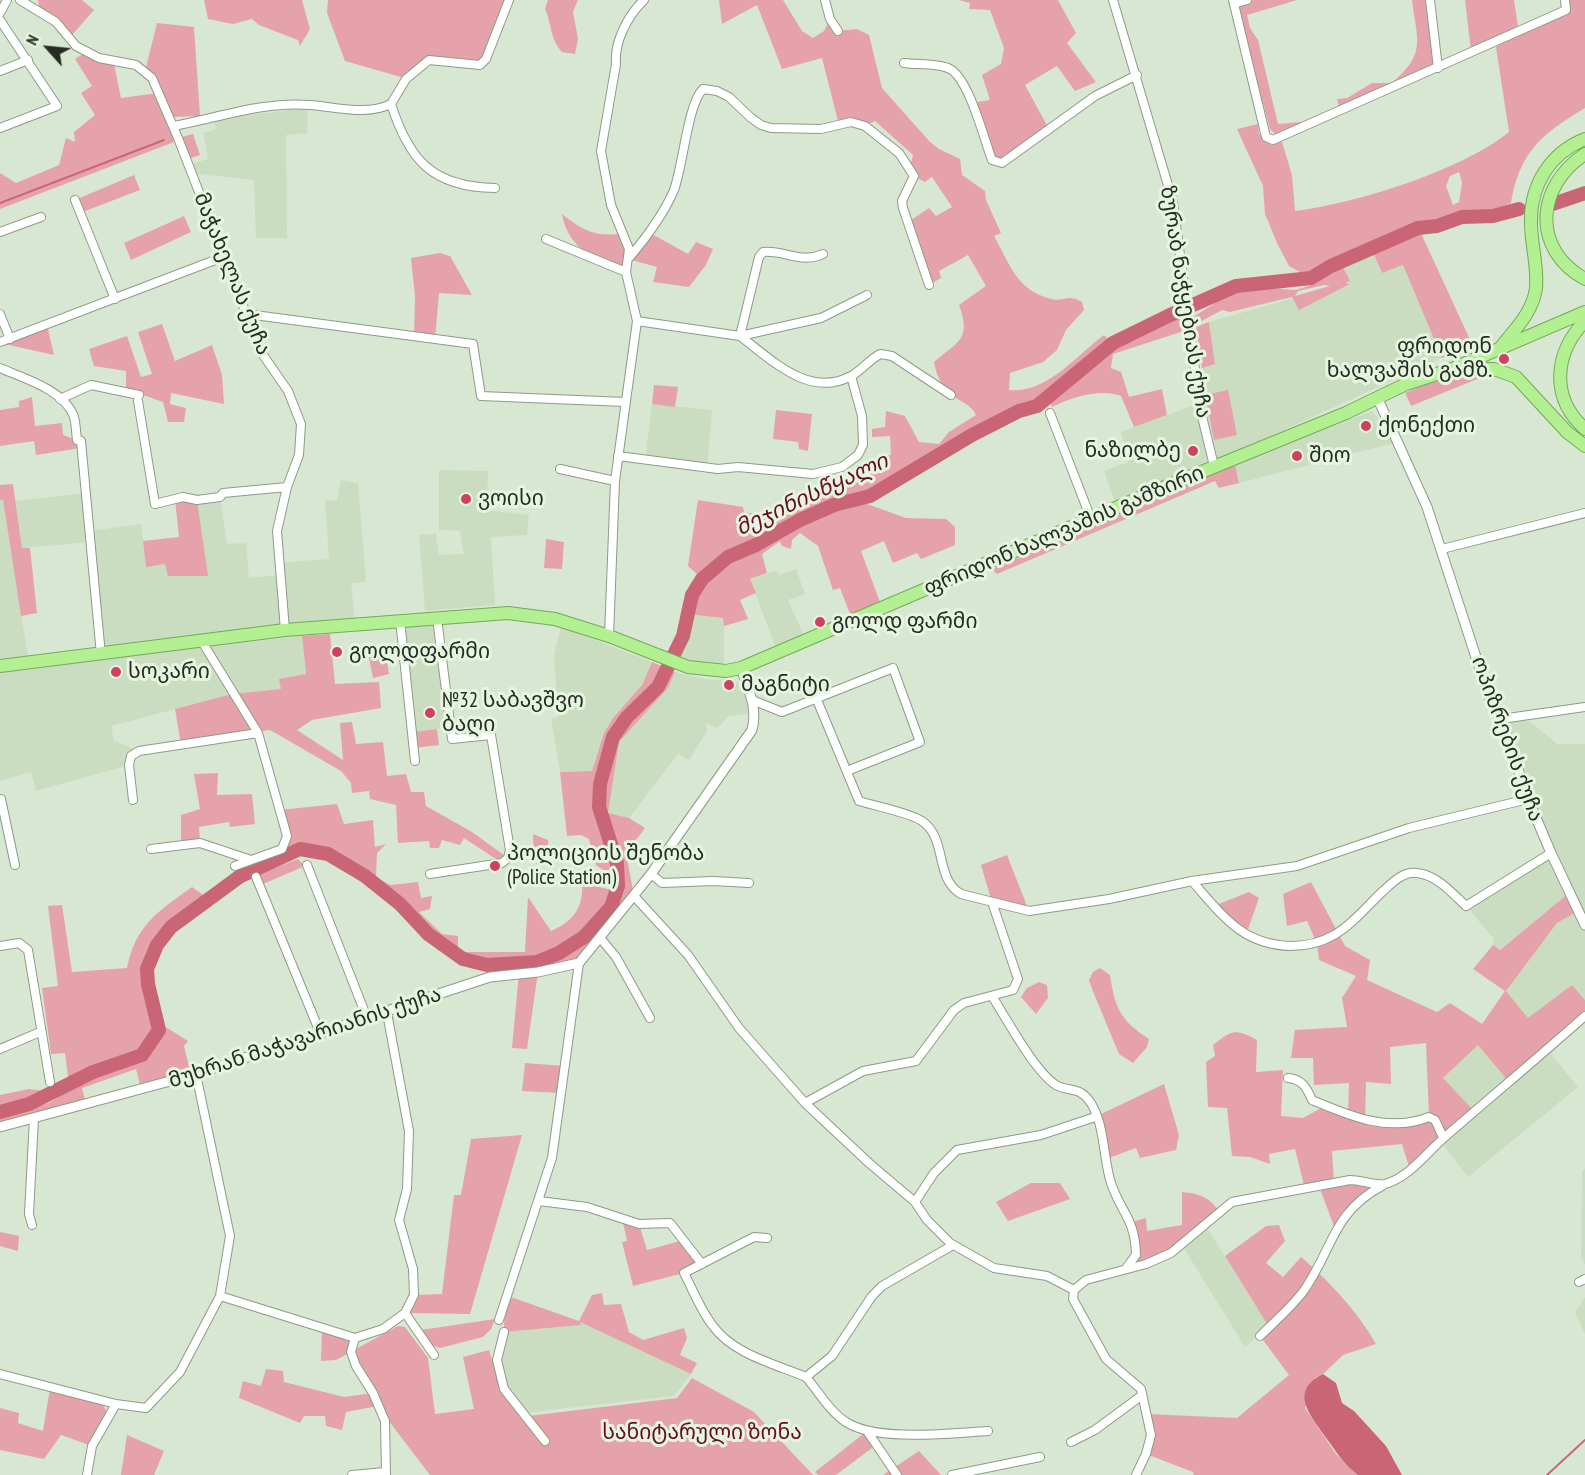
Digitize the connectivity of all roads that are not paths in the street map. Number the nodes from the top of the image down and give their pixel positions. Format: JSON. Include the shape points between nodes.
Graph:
{"nodes":[{"id":1,"x":7,"y":0,"type":"edge"},
{"id":2,"x":20,"y":0,"type":"edge"},
{"id":3,"x":509,"y":0,"type":"edge"},
{"id":4,"x":644,"y":0,"type":"edge"},
{"id":5,"x":825,"y":0,"type":"edge"},
{"id":6,"x":1113,"y":0,"type":"edge"},
{"id":7,"x":1247,"y":0,"type":"edge"},
{"id":8,"x":1430,"y":0,"type":"edge"},
{"id":9,"x":1565,"y":0,"type":"edge"},
{"id":10,"x":1233,"y":2,"type":"edge"},
{"id":11,"x":34,"y":3,"type":"edge"},
{"id":12,"x":0,"y":13,"type":"edge"},
{"id":13,"x":0,"y":20,"type":"edge"},
{"id":14,"x":838,"y":31,"type":"dead end"},
{"id":15,"x":28,"y":60,"type":"junction"},
{"id":16,"x":904,"y":63,"type":"dead end"},
{"id":17,"x":1438,"y":68,"type":"junction"},
{"id":18,"x":0,"y":70,"type":"edge"},
{"id":19,"x":1137,"y":75,"type":"junction"},
{"id":20,"x":391,"y":104,"type":"junction"},
{"id":21,"x":173,"y":126,"type":"junction"},
{"id":22,"x":0,"y":128,"type":"edge"},
{"id":23,"x":1585,"y":139,"type":"edge"},
{"id":24,"x":1585,"y":154,"type":"edge"},
{"id":25,"x":495,"y":188,"type":"dead end"},
{"id":26,"x":75,"y":200,"type":"dead end"},
{"id":27,"x":40,"y":217,"type":"dead end"},
{"id":28,"x":0,"y":232,"type":"edge"},
{"id":29,"x":546,"y":239,"type":"dead end"},
{"id":30,"x":823,"y":254,"type":"dead end"},
{"id":31,"x":223,"y":257,"type":"junction"},
{"id":32,"x":628,"y":259,"type":"junction"},
{"id":33,"x":626,"y":272,"type":"junction"},
{"id":34,"x":1585,"y":279,"type":"edge"},
{"id":35,"x":929,"y":285,"type":"dead end"},
{"id":36,"x":867,"y":295,"type":"dead end"},
{"id":37,"x":115,"y":299,"type":"junction"},
{"id":38,"x":1585,"y":312,"type":"edge"},
{"id":39,"x":0,"y":314,"type":"edge"},
{"id":40,"x":247,"y":314,"type":"junction"},
{"id":41,"x":637,"y":321,"type":"junction"},
{"id":42,"x":1585,"y":321,"type":"edge"},
{"id":43,"x":740,"y":336,"type":"junction"},
{"id":44,"x":10,"y":339,"type":"junction"},
{"id":45,"x":0,"y":342,"type":"edge"},
{"id":46,"x":1501,"y":348,"type":"junction"},
{"id":47,"x":0,"y":369,"type":"edge"},
{"id":48,"x":1452,"y":369,"type":"junction"},
{"id":49,"x":851,"y":376,"type":"junction"},
{"id":50,"x":951,"y":395,"type":"dead end"},
{"id":51,"x":1377,"y":397,"type":"junction"},
{"id":52,"x":60,"y":399,"type":"junction"},
{"id":53,"x":625,"y":402,"type":"junction"},
{"id":54,"x":1050,"y":413,"type":"dead end"},
{"id":55,"x":1585,"y":429,"type":"edge"},
{"id":56,"x":1585,"y":446,"type":"edge"},
{"id":57,"x":618,"y":456,"type":"junction"},
{"id":58,"x":1214,"y":466,"type":"junction"},
{"id":59,"x":560,"y":469,"type":"dead end"},
{"id":60,"x":615,"y":481,"type":"junction"},
{"id":61,"x":287,"y":487,"type":"junction"},
{"id":62,"x":1585,"y":513,"type":"edge"},
{"id":63,"x":1091,"y":519,"type":"junction"},
{"id":64,"x":1442,"y":549,"type":"junction"},
{"id":65,"x":437,"y":618,"type":"junction"},
{"id":66,"x":400,"y":620,"type":"junction"},
{"id":67,"x":285,"y":630,"type":"junction"},
{"id":68,"x":609,"y":636,"type":"junction"},
{"id":69,"x":201,"y":640,"type":"junction"},
{"id":70,"x":101,"y":655,"type":"junction"},
{"id":71,"x":0,"y":666,"type":"edge"},
{"id":72,"x":741,"y":668,"type":"junction"},
{"id":73,"x":752,"y":700,"type":"junction"},
{"id":74,"x":817,"y":700,"type":"junction"},
{"id":75,"x":1585,"y":707,"type":"edge"},
{"id":76,"x":1501,"y":719,"type":"junction"},
{"id":77,"x":258,"y":733,"type":"junction"},
{"id":78,"x":415,"y":761,"type":"dead end"},
{"id":79,"x":847,"y":771,"type":"junction"},
{"id":80,"x":0,"y":798,"type":"edge"},
{"id":81,"x":1528,"y":799,"type":"junction"},
{"id":82,"x":133,"y":800,"type":"dead end"},
{"id":83,"x":151,"y":849,"type":"dead end"},
{"id":84,"x":1551,"y":854,"type":"junction"},
{"id":85,"x":251,"y":860,"type":"junction"},
{"id":86,"x":15,"y":865,"type":"dead end"},
{"id":87,"x":308,"y":865,"type":"dead end"},
{"id":88,"x":235,"y":866,"type":"dead end"},
{"id":89,"x":430,"y":874,"type":"dead end"},
{"id":90,"x":651,"y":874,"type":"junction"},
{"id":91,"x":256,"y":877,"type":"dead end"},
{"id":92,"x":1192,"y":881,"type":"junction"},
{"id":93,"x":750,"y":883,"type":"dead end"},
{"id":94,"x":634,"y":896,"type":"junction"},
{"id":95,"x":992,"y":902,"type":"junction"},
{"id":96,"x":1585,"y":925,"type":"edge"},
{"id":97,"x":601,"y":939,"type":"junction"},
{"id":98,"x":0,"y":946,"type":"edge"},
{"id":99,"x":579,"y":963,"type":"junction"},
{"id":100,"x":992,"y":996,"type":"junction"},
{"id":101,"x":387,"y":1012,"type":"junction"},
{"id":102,"x":1585,"y":1016,"type":"edge"},
{"id":103,"x":367,"y":1018,"type":"junction"},
{"id":104,"x":650,"y":1018,"type":"dead end"},
{"id":105,"x":40,"y":1032,"type":"junction"},
{"id":106,"x":321,"y":1035,"type":"junction"},
{"id":107,"x":0,"y":1049,"type":"edge"},
{"id":108,"x":196,"y":1074,"type":"junction"},
{"id":109,"x":1288,"y":1078,"type":"dead end"},
{"id":110,"x":50,"y":1082,"type":"dead end"},
{"id":111,"x":805,"y":1103,"type":"junction"},
{"id":112,"x":1095,"y":1117,"type":"junction"},
{"id":113,"x":34,"y":1118,"type":"junction"},
{"id":114,"x":0,"y":1127,"type":"edge"},
{"id":115,"x":1443,"y":1137,"type":"junction"},
{"id":116,"x":1382,"y":1186,"type":"junction"},
{"id":117,"x":539,"y":1201,"type":"junction"},
{"id":118,"x":915,"y":1202,"type":"junction"},
{"id":119,"x":32,"y":1225,"type":"dead end"},
{"id":120,"x":767,"y":1238,"type":"dead end"},
{"id":121,"x":953,"y":1245,"type":"junction"},
{"id":122,"x":702,"y":1264,"type":"junction"},
{"id":123,"x":1126,"y":1269,"type":"junction"},
{"id":124,"x":1074,"y":1290,"type":"junction"},
{"id":125,"x":219,"y":1296,"type":"junction"},
{"id":126,"x":405,"y":1313,"type":"junction"},
{"id":127,"x":499,"y":1320,"type":"dead end"},
{"id":128,"x":504,"y":1332,"type":"dead end"},
{"id":129,"x":1260,"y":1336,"type":"dead end"},
{"id":130,"x":355,"y":1338,"type":"junction"},
{"id":131,"x":434,"y":1355,"type":"dead end"},
{"id":132,"x":0,"y":1374,"type":"edge"},
{"id":133,"x":806,"y":1377,"type":"junction"},
{"id":134,"x":1141,"y":1396,"type":"junction"},
{"id":135,"x":116,"y":1404,"type":"junction"},
{"id":136,"x":867,"y":1431,"type":"junction"},
{"id":137,"x":988,"y":1431,"type":"dead end"},
{"id":138,"x":544,"y":1441,"type":"dead end"},
{"id":139,"x":1071,"y":1442,"type":"dead end"},
{"id":140,"x":1040,"y":1457,"type":"dead end"},
{"id":141,"x":386,"y":1474,"type":"edge"},
{"id":142,"x":87,"y":1475,"type":"edge"},
{"id":143,"x":352,"y":1475,"type":"edge"},
{"id":144,"x":897,"y":1475,"type":"edge"},
{"id":145,"x":952,"y":1475,"type":"edge"},
{"id":146,"x":1136,"y":1475,"type":"edge"}],
"edges":[{"from":1,"to":12,"type":"street"},
{"from":2,"to":11,"type":"street","name":"მაჭახელას ქუჩა"},
{"from":3,"to":20,"type":"street","via":[[486,59],[480,65],[429,60],[406,79]]},
{"from":4,"to":32,"type":"street","via":[[634,9],[615,51],[601,151],[611,205],[629,249]]},
{"from":5,"to":14,"type":"street"},
{"from":6,"to":19,"type":"street","name":"ზურაბ ნაჭყებიას ქუჩა"},
{"from":7,"to":10,"type":"street"},
{"from":8,"to":17,"type":"street"},
{"from":9,"to":17,"type":"street","via":[[1566,10]]},
{"from":10,"to":17,"type":"street","via":[[1266,137],[1273,140]]},
{"from":11,"to":21,"type":"street","name":"მაჭახელას ქუჩა","via":[[76,46],[99,58],[145,70]]},
{"from":13,"to":15,"type":"street"},
{"from":15,"to":18,"type":"street"},
{"from":15,"to":22,"type":"street","via":[[57,106]]},
{"from":16,"to":19,"type":"street","via":[[947,67],[957,74],[996,164],[1095,96]]},
{"from":19,"to":58,"type":"street","name":"ზურაბ ნაჭყებიას ქუჩა","via":[[1173,202],[1200,408]]},
{"from":20,"to":21,"type":"street","via":[[361,111],[289,104]]},
{"from":20,"to":25,"type":"street","via":[[418,162],[454,182]]},
{"from":21,"to":31,"type":"street","name":"მაჭახელას ქუჩა"},
{"from":23,"to":46,"type":"highway","via":[[1559,155],[1545,169],[1537,185],[1531,223],[1536,288],[1523,320]]},
{"from":24,"to":34,"type":"highway","via":[[1557,180],[1550,197],[1546,230],[1560,260]]},
{"from":26,"to":37,"type":"street"},
{"from":27,"to":28,"type":"street"},
{"from":29,"to":33,"type":"street"},
{"from":30,"to":43,"type":"street","via":[[800,259],[763,252]]},
{"from":31,"to":37,"type":"street"},
{"from":31,"to":40,"type":"street","name":"მაჭახელას ქუჩა"},
{"from":32,"to":33,"type":"street"},
{"from":32,"to":35,"type":"street","via":[[650,233],[674,190],[694,99],[703,89],[709,89],[729,97],[761,125],[821,129],[851,122],[865,126],[899,153],[914,176],[902,201]]},
{"from":33,"to":41,"type":"street"},
{"from":36,"to":43,"type":"street","via":[[821,318]]},
{"from":37,"to":44,"type":"street"},
{"from":38,"to":46,"type":"highway","name":"ფრიდონ ხალვაშის გამზირი"},
{"from":39,"to":44,"type":"street"},
{"from":40,"to":53,"type":"street","via":[[473,344],[481,396]]},
{"from":40,"to":61,"type":"street","name":"მაჭახელას ქუჩა","via":[[261,352],[288,392],[301,424],[300,455]]},
{"from":41,"to":43,"type":"street"},
{"from":41,"to":53,"type":"street"},
{"from":42,"to":55,"type":"highway","via":[[1562,355],[1560,383],[1565,404]]},
{"from":43,"to":49,"type":"street","via":[[795,376],[816,383]]},
{"from":44,"to":45,"type":"street"},
{"from":46,"to":48,"type":"highway","name":"ფრიდონ ხალვაშის გამზირი"},
{"from":47,"to":52,"type":"street"},
{"from":48,"to":51,"type":"highway","name":"ფრიდონ ხალვაშის გამზირი"},
{"from":48,"to":56,"type":"highway","via":[[1494,369],[1516,377]]},
{"from":49,"to":50,"type":"street","via":[[880,354],[892,356]]},
{"from":49,"to":57,"type":"street","via":[[862,416],[863,445],[858,455],[842,467],[813,474],[738,467],[718,469]]},
{"from":51,"to":58,"type":"highway","name":"ფრიდონ ხალვაშის გამზირი"},
{"from":51,"to":64,"type":"street","name":"ოპიზრების ქუჩა"},
{"from":52,"to":61,"type":"street","via":[[91,386],[138,398],[155,504],[183,497],[197,500],[220,497],[223,493]]},
{"from":52,"to":70,"type":"street","via":[[74,415],[77,440],[81,441]]},
{"from":53,"to":57,"type":"street"},
{"from":54,"to":63,"type":"street"},
{"from":57,"to":60,"type":"street"},
{"from":58,"to":63,"type":"highway","name":"ფრიდონ ხალვაშის გამზირი"},
{"from":59,"to":60,"type":"street"},
{"from":60,"to":68,"type":"street"},
{"from":61,"to":67,"type":"street","name":"მაჭახელას ქუჩა","via":[[277,531]]},
{"from":62,"to":64,"type":"street"},
{"from":63,"to":72,"type":"highway","name":"ფრიდონ ხალვაშის გამზირი"},
{"from":64,"to":76,"type":"street","name":"ოპიზრების ქუჩა","via":[[1489,697]]},
{"from":65,"to":66,"type":"highway","name":"ფრიდონ ხალვაშის გამზირი"},
{"from":65,"to":68,"type":"highway","name":"ფრიდონ ხალვაშის გამზირი","via":[[532,615]]},
{"from":65,"to":89,"type":"street","via":[[452,739],[491,735],[510,850],[504,864]]},
{"from":66,"to":67,"type":"highway","name":"ფრიდონ ხალვაშის გამზირი"},
{"from":66,"to":78,"type":"street"},
{"from":67,"to":69,"type":"highway","name":"ფრიდონ ხალვაშის გამზირი"},
{"from":68,"to":72,"type":"highway","name":"ფრიდონ ხალვაშის გამზირი","via":[[688,667],[726,671]]},
{"from":69,"to":70,"type":"highway","name":"ფრიდონ ხალვაშის გამზირი"},
{"from":69,"to":77,"type":"street"},
{"from":70,"to":71,"type":"highway","name":"ფრიდონ ხალვაშის გამზირი"},
{"from":72,"to":73,"type":"street"},
{"from":73,"to":74,"type":"street","via":[[782,712]]},
{"from":73,"to":90,"type":"street","via":[[752,730]]},
{"from":74,"to":79,"type":"street"},
{"from":74,"to":79,"type":"street","via":[[893,669],[921,742]]},
{"from":75,"to":76,"type":"street"},
{"from":76,"to":81,"type":"street","name":"ოპიზრების ქუჩა"},
{"from":77,"to":82,"type":"street","via":[[139,751],[131,756],[129,765]]},
{"from":77,"to":85,"type":"street","via":[[287,837],[282,849]]},
{"from":79,"to":95,"type":"street","via":[[859,801],[922,821],[934,835],[951,888]]},
{"from":80,"to":86,"type":"street"},
{"from":81,"to":84,"type":"street","name":"ოპიზრების ქუჩა"},
{"from":81,"to":92,"type":"street","via":[[1409,828],[1297,866]]},
{"from":83,"to":85,"type":"street","via":[[200,843]]},
{"from":84,"to":92,"type":"street","via":[[1466,906],[1431,878],[1407,873],[1337,934],[1317,944],[1301,946],[1263,943],[1246,935]]},
{"from":84,"to":96,"type":"street","name":"ოპიზრების ქუჩა"},
{"from":85,"to":88,"type":"street"},
{"from":87,"to":103,"type":"street"},
{"from":90,"to":93,"type":"street","via":[[662,883]]},
{"from":90,"to":94,"type":"street"},
{"from":91,"to":106,"type":"street"},
{"from":92,"to":95,"type":"street","via":[[1029,911]]},
{"from":94,"to":97,"type":"street"},
{"from":94,"to":111,"type":"street","via":[[688,955],[745,1035]]},
{"from":95,"to":100,"type":"street","via":[[1018,979],[1013,990]]},
{"from":97,"to":99,"type":"street"},
{"from":97,"to":104,"type":"street","via":[[616,957]]},
{"from":98,"to":105,"type":"street","via":[[19,943],[28,950]]},
{"from":99,"to":101,"type":"street","name":"მუხრან მაჭავარიანის ქუჩა","via":[[490,977]]},
{"from":99,"to":117,"type":"street","via":[[552,1158]]},
{"from":100,"to":111,"type":"street","via":[[964,1003],[954,1010],[916,1061],[863,1071]]},
{"from":100,"to":112,"type":"street","via":[[1042,1071],[1057,1086],[1079,1090],[1090,1101]]},
{"from":101,"to":103,"type":"street","name":"მუხრან მაჭავარიანის ქუჩა"},
{"from":101,"to":126,"type":"street","via":[[409,1131],[407,1189],[399,1220],[413,1269],[414,1295]]},
{"from":102,"to":115,"type":"street"},
{"from":103,"to":106,"type":"street","name":"მუხრან მაჭავარიანის ქუჩა"},
{"from":105,"to":107,"type":"street"},
{"from":105,"to":110,"type":"street"},
{"from":106,"to":108,"type":"street","name":"მუხრან მაჭავარიანის ქუჩა"},
{"from":108,"to":113,"type":"street","name":"მუხრან მაჭავარიანის ქუჩა"},
{"from":108,"to":125,"type":"street","via":[[230,1236]]},
{"from":109,"to":115,"type":"street","via":[[1306,1086],[1312,1100],[1348,1116],[1391,1124],[1412,1124],[1429,1117],[1435,1120]]},
{"from":111,"to":118,"type":"street"},
{"from":112,"to":118,"type":"street","via":[[1041,1135],[957,1150],[933,1173]]},
{"from":112,"to":123,"type":"street","via":[[1111,1184],[1132,1222],[1136,1241],[1136,1256]]},
{"from":113,"to":114,"type":"street","name":"მუხრან მაჭავარიანის ქუჩა"},
{"from":113,"to":119,"type":"street","via":[[29,1214]]},
{"from":115,"to":116,"type":"street","via":[[1410,1170]]},
{"from":116,"to":123,"type":"street","via":[[1350,1180],[1232,1202],[1171,1253]]},
{"from":116,"to":129,"type":"street","via":[[1350,1209],[1335,1229],[1305,1290]]},
{"from":117,"to":122,"type":"street","via":[[587,1207],[639,1224],[670,1223]]},
{"from":117,"to":127,"type":"street"},
{"from":118,"to":121,"type":"street"},
{"from":120,"to":122,"type":"street","via":[[754,1237]]},
{"from":121,"to":124,"type":"street","via":[[994,1268],[1047,1276]]},
{"from":121,"to":133,"type":"street","via":[[882,1286],[832,1356]]},
{"from":122,"to":133,"type":"street","via":[[684,1273],[718,1332],[735,1347]]},
{"from":123,"to":124,"type":"street","via":[[1086,1280]]},
{"from":124,"to":134,"type":"street","via":[[1076,1305],[1106,1359],[1139,1385]]},
{"from":125,"to":130,"type":"street"},
{"from":125,"to":135,"type":"street","via":[[189,1357],[167,1388],[147,1408]]},
{"from":126,"to":130,"type":"street","via":[[383,1329]]},
{"from":126,"to":131,"type":"street"},
{"from":128,"to":138,"type":"street","via":[[497,1360],[504,1389]]},
{"from":130,"to":141,"type":"street","via":[[351,1352],[356,1366],[385,1421]]},
{"from":132,"to":135,"type":"street"},
{"from":133,"to":136,"type":"street","via":[[845,1422]]},
{"from":134,"to":139,"type":"street","via":[[1095,1430]]},
{"from":134,"to":146,"type":"street","via":[[1151,1435]]},
{"from":135,"to":142,"type":"street","via":[[92,1446]]},
{"from":136,"to":137,"type":"street"},
{"from":136,"to":144,"type":"street"},
{"from":140,"to":145,"type":"street"},
{"from":141,"to":143,"type":"street"}]}
